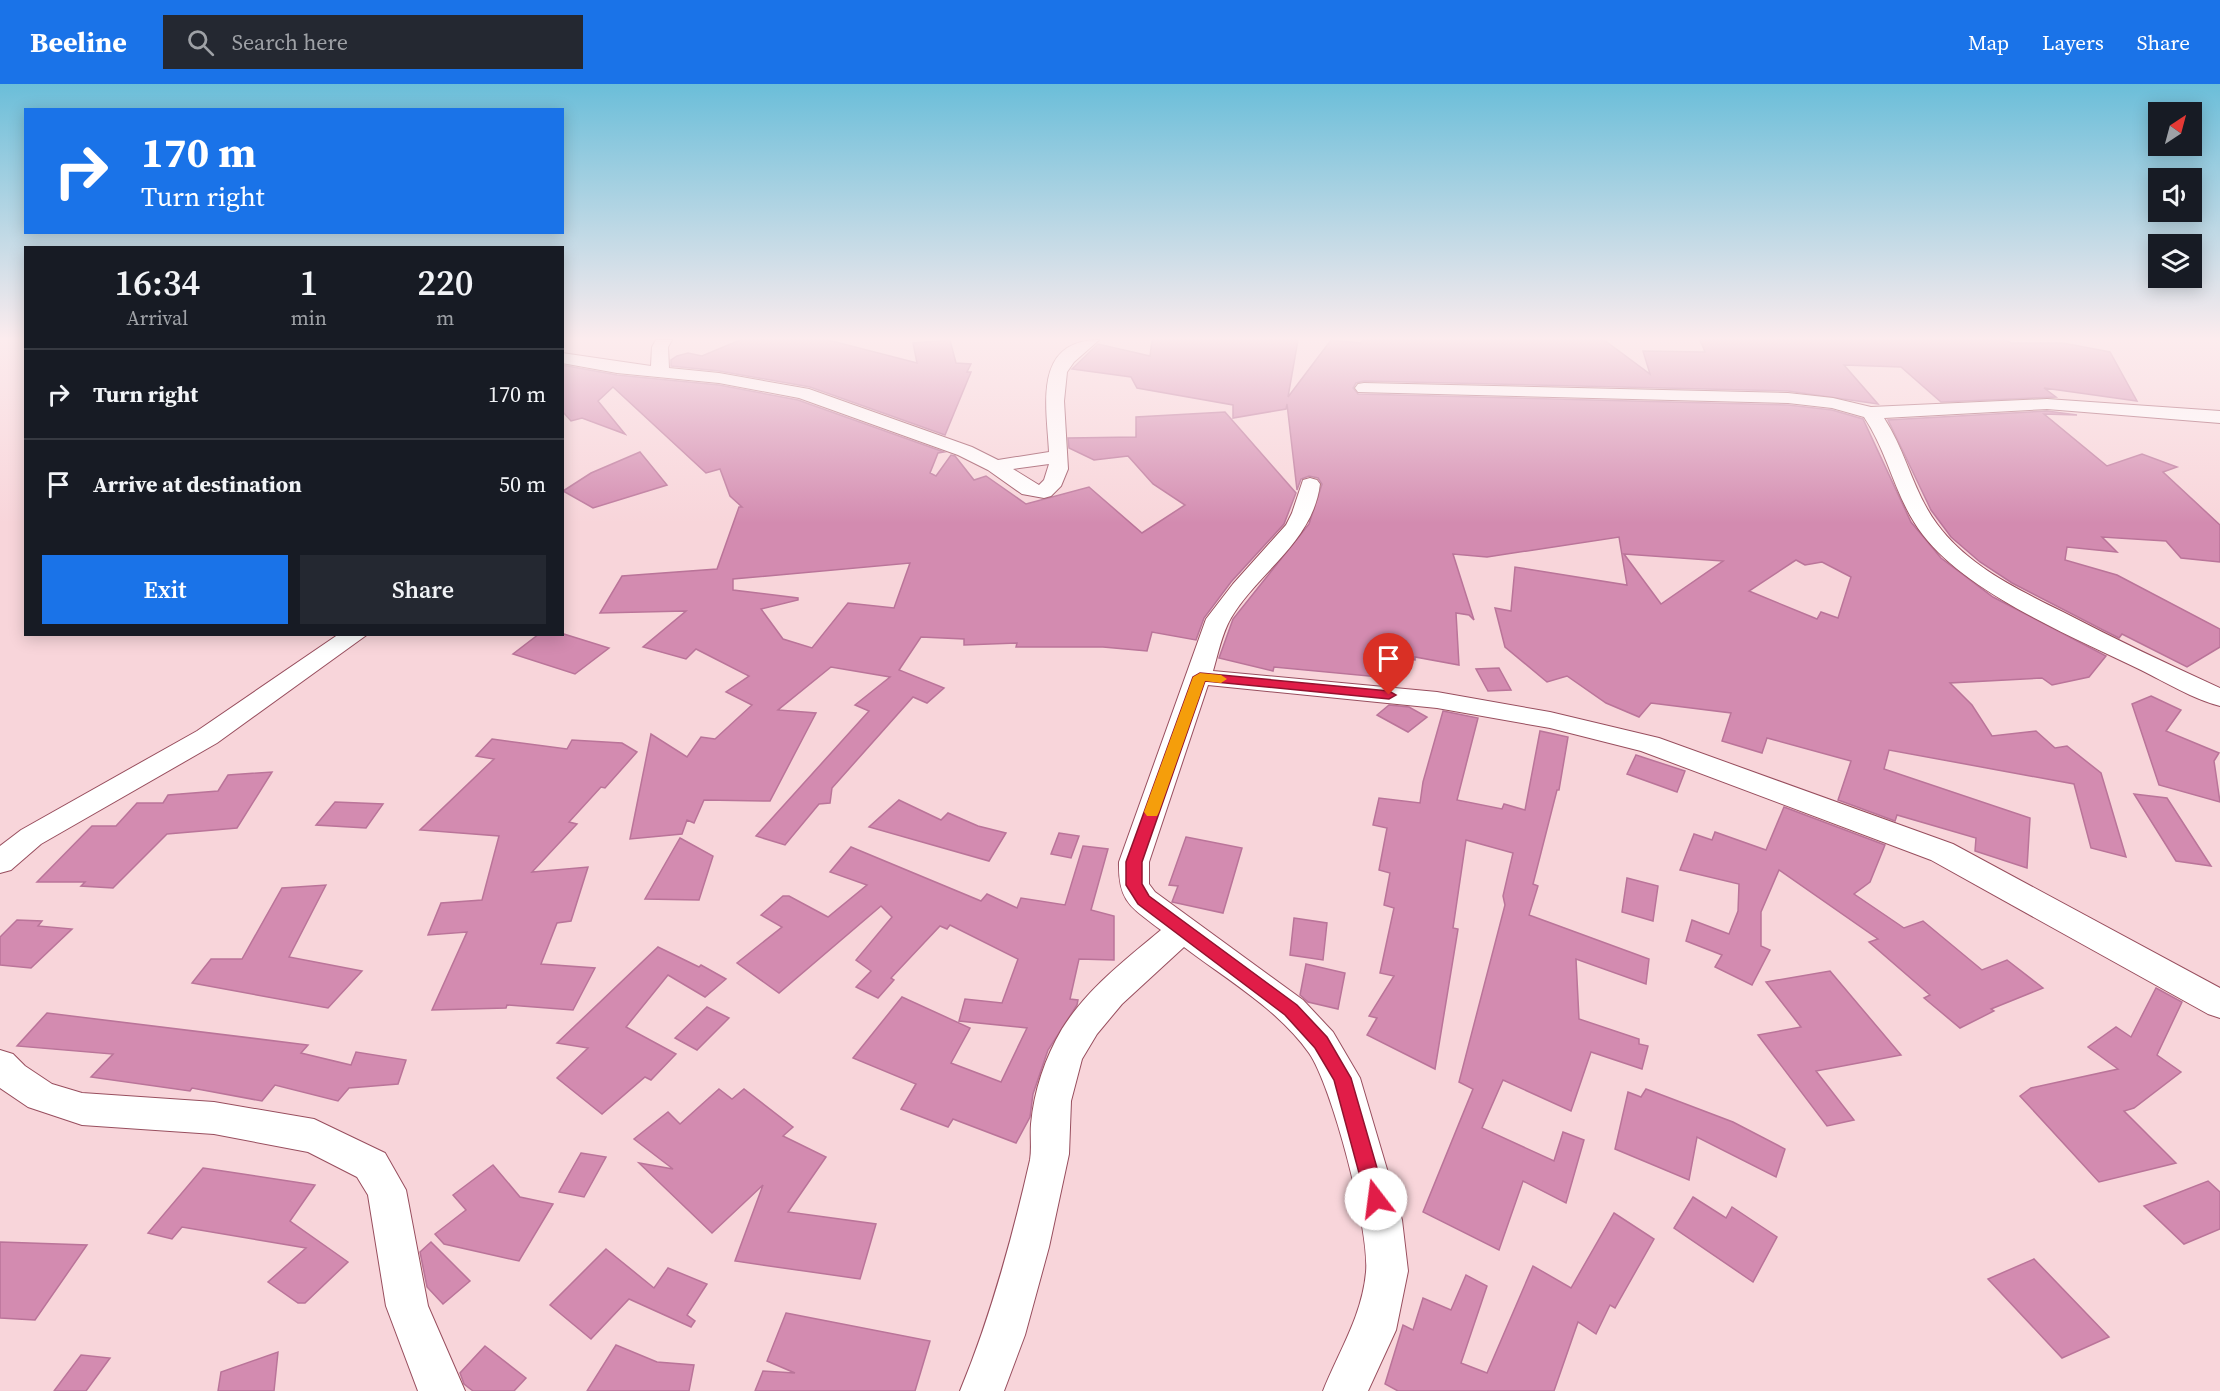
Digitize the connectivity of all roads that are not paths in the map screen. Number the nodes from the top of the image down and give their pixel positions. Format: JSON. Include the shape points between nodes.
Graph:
{"nodes":[{"id":1,"x":825,"y":401,"type":"edge"},
{"id":2,"x":1055,"y":401,"type":"edge"},
{"id":3,"x":1815,"y":401,"type":"edge"},
{"id":4,"x":1871,"y":413,"type":"junction"},
{"id":5,"x":2220,"y":417,"type":"edge"},
{"id":6,"x":1058,"y":457,"type":"junction"},
{"id":7,"x":995,"y":466,"type":"junction"},
{"id":8,"x":1310,"y":484,"type":"dead end"},
{"id":9,"x":353,"y":636,"type":"edge"},
{"id":10,"x":1200,"y":677,"type":"junction"},
{"id":11,"x":2220,"y":698,"type":"edge"},
{"id":12,"x":0,"y":862,"type":"edge"},
{"id":13,"x":1182,"y":930,"type":"junction"},
{"id":14,"x":2220,"y":1004,"type":"edge"},
{"id":15,"x":0,"y":1065,"type":"edge"},
{"id":16,"x":443,"y":1391,"type":"edge"},
{"id":17,"x":982,"y":1391,"type":"edge"},
{"id":18,"x":1345,"y":1391,"type":"edge"}],
"edges":[{"from":1,"to":7,"type":"street","via":[[916,432]]},
{"from":2,"to":6,"type":"street"},
{"from":3,"to":4,"type":"street"},
{"from":4,"to":5,"type":"street","via":[[2047,404]]},
{"from":4,"to":11,"type":"street","via":[[1886,434],[1914,507],[1946,549],[1972,571],[2059,620]]},
{"from":6,"to":7,"type":"street"},
{"from":6,"to":7,"type":"street","via":[[1057,475],[1044,492],[1029,490]]},
{"from":8,"to":10,"type":"street","via":[[1306,507],[1285,540],[1218,618]]},
{"from":9,"to":12,"type":"street","via":[[207,737],[31,837]]},
{"from":10,"to":13,"type":"street","via":[[1134,862],[1134,885],[1144,900]]},
{"from":10,"to":14,"type":"street","via":[[1437,700],[1550,720],[1649,744],[1942,852]]},
{"from":13,"to":17,"type":"street","via":[[1093,1014],[1074,1040],[1059,1073],[1050,1122],[1050,1156],[1022,1274]]},
{"from":13,"to":18,"type":"street","via":[[1291,1010],[1321,1042],[1342,1078],[1382,1220],[1387,1271],[1376,1330]]},
{"from":15,"to":16,"type":"street","via":[[41,1096],[82,1109],[214,1118],[314,1136],[371,1165],[387,1190],[407,1306]]}]}
